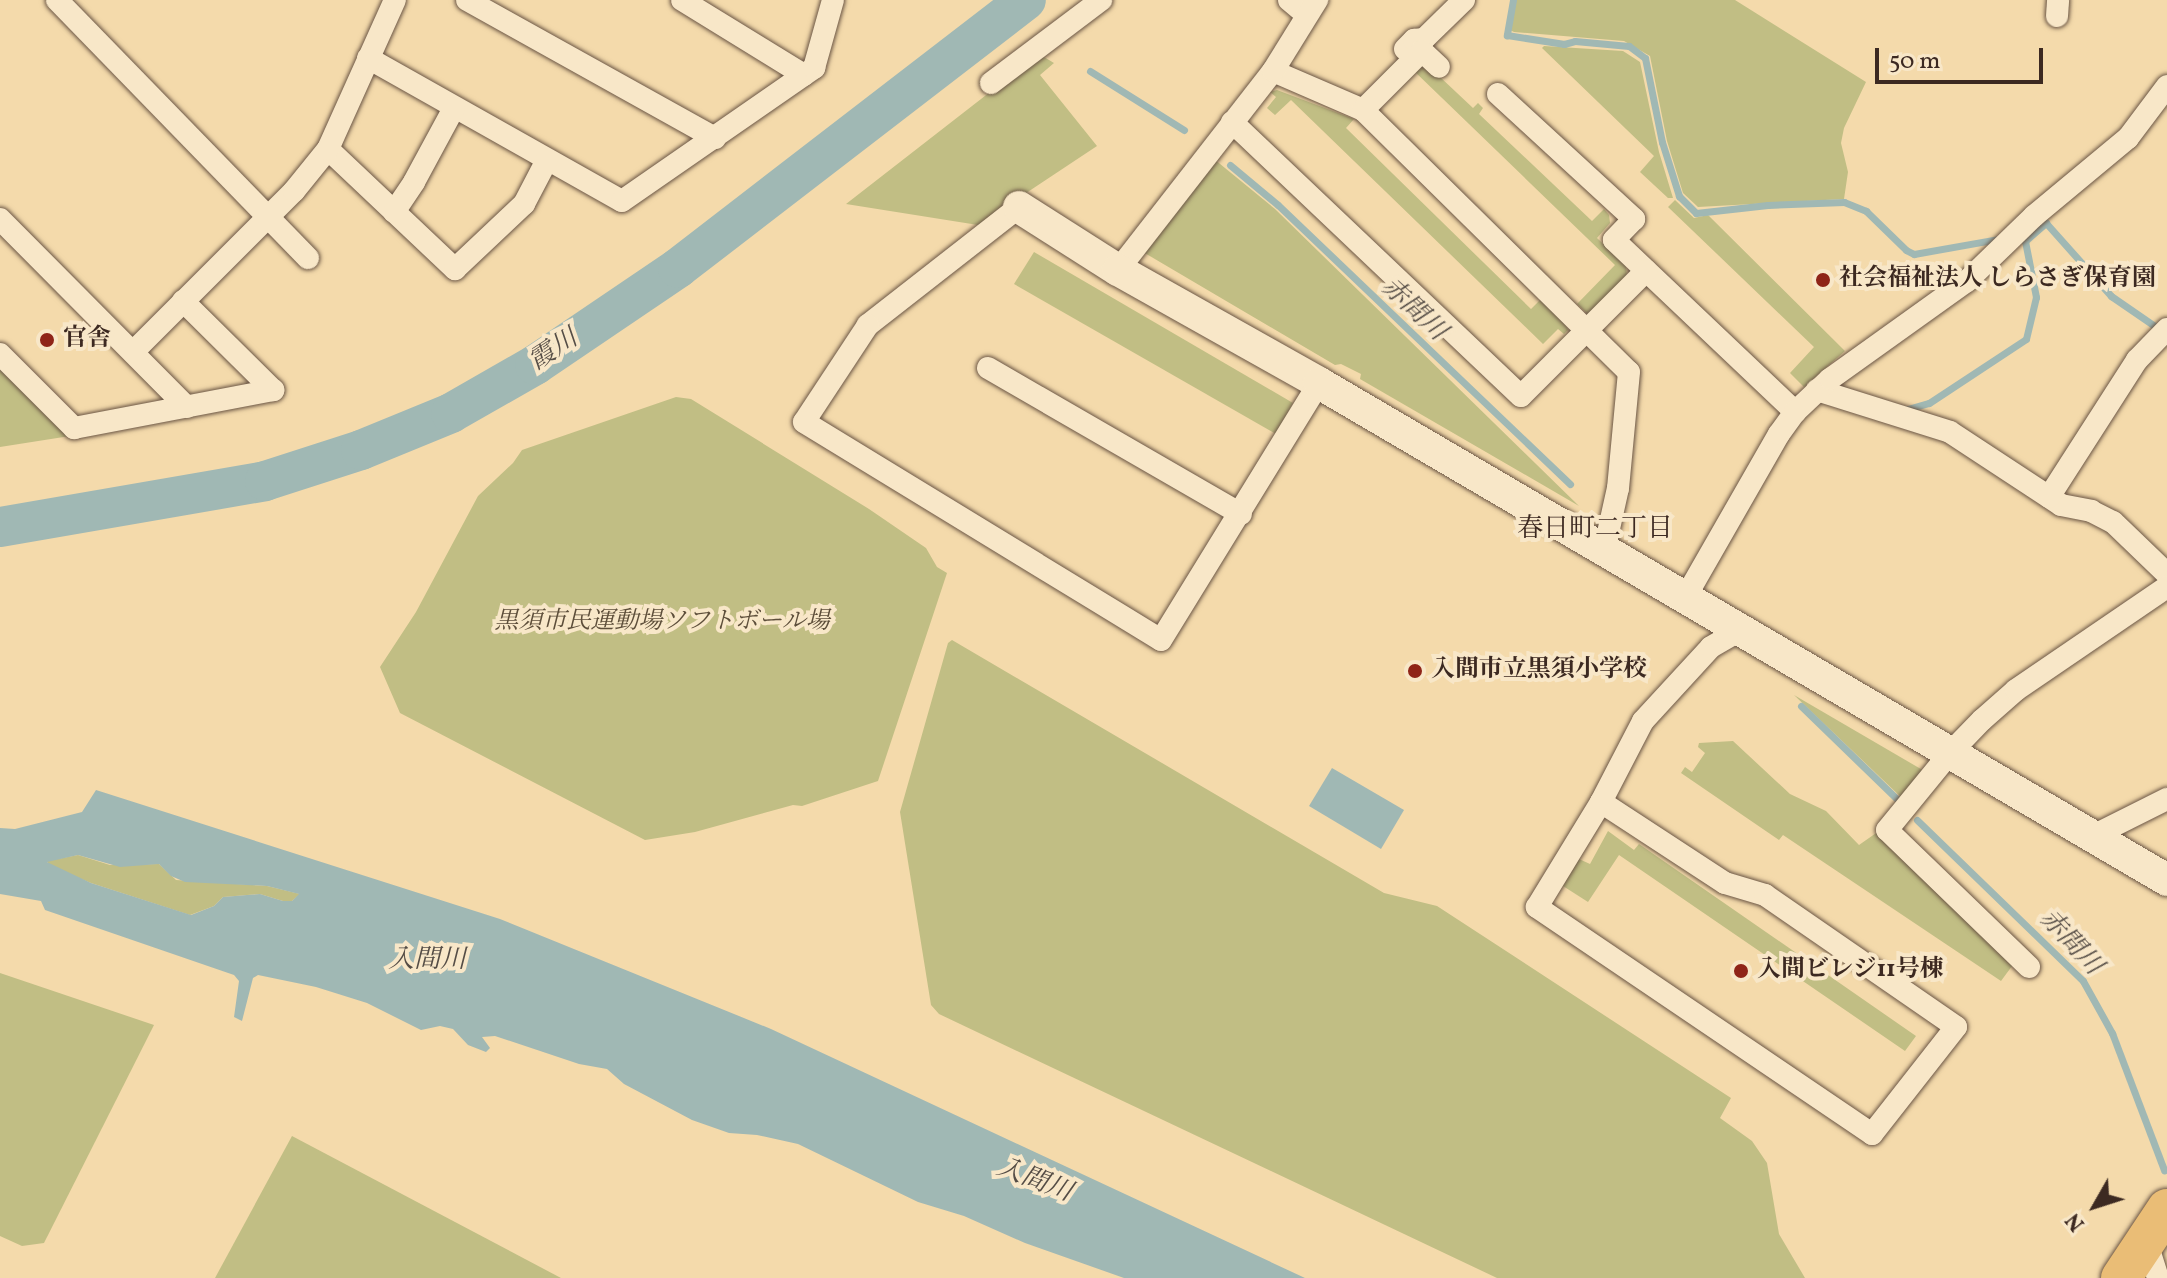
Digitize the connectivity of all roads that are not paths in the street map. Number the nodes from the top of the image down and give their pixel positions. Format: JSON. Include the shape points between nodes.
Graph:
{"nodes":[{"id":1,"x":57,"y":0,"type":"edge"},
{"id":2,"x":395,"y":0,"type":"edge"},
{"id":3,"x":467,"y":0,"type":"edge"},
{"id":4,"x":682,"y":0,"type":"edge"},
{"id":5,"x":833,"y":0,"type":"edge"},
{"id":6,"x":1101,"y":0,"type":"edge"},
{"id":7,"x":1289,"y":0,"type":"edge"},
{"id":8,"x":1464,"y":0,"type":"edge"},
{"id":9,"x":1312,"y":7,"type":"edge"},
{"id":10,"x":1402,"y":52,"type":"dead end"},
{"id":11,"x":368,"y":58,"type":"junction"},
{"id":12,"x":1439,"y":67,"type":"dead end"},
{"id":13,"x":1273,"y":71,"type":"junction"},
{"id":14,"x":804,"y":75,"type":"junction"},
{"id":15,"x":991,"y":83,"type":"dead end"},
{"id":16,"x":2167,"y":86,"type":"edge"},
{"id":17,"x":1498,"y":94,"type":"dead end"},
{"id":18,"x":454,"y":108,"type":"junction"},
{"id":19,"x":1363,"y":110,"type":"junction"},
{"id":20,"x":1232,"y":122,"type":"junction"},
{"id":21,"x":715,"y":138,"type":"junction"},
{"id":22,"x":328,"y":149,"type":"junction"},
{"id":23,"x":547,"y":160,"type":"junction"},
{"id":24,"x":1019,"y":207,"type":"joint"},
{"id":25,"x":394,"y":212,"type":"junction"},
{"id":26,"x":267,"y":217,"type":"junction"},
{"id":27,"x":0,"y":219,"type":"edge"},
{"id":28,"x":308,"y":258,"type":"dead end"},
{"id":29,"x":1118,"y":270,"type":"junction"},
{"id":30,"x":1646,"y":271,"type":"junction"},
{"id":31,"x":183,"y":301,"type":"junction"},
{"id":32,"x":1587,"y":329,"type":"junction"},
{"id":33,"x":2167,"y":329,"type":"edge"},
{"id":34,"x":133,"y":352,"type":"junction"},
{"id":35,"x":0,"y":354,"type":"edge"},
{"id":36,"x":988,"y":368,"type":"dead end"},
{"id":37,"x":1319,"y":383,"type":"junction"},
{"id":38,"x":1817,"y":390,"type":"junction"},
{"id":39,"x":187,"y":407,"type":"junction"},
{"id":40,"x":1795,"y":412,"type":"junction"},
{"id":41,"x":2049,"y":497,"type":"junction"},
{"id":42,"x":1241,"y":514,"type":"junction"},
{"id":43,"x":1604,"y":551,"type":"junction"},
{"id":44,"x":2167,"y":574,"type":"edge"},
{"id":45,"x":2167,"y":587,"type":"edge"},
{"id":46,"x":1685,"y":598,"type":"junction"},
{"id":47,"x":1740,"y":630,"type":"junction"},
{"id":48,"x":1950,"y":753,"type":"junction"},
{"id":49,"x":2167,"y":799,"type":"edge"},
{"id":50,"x":1601,"y":802,"type":"junction"},
{"id":51,"x":2093,"y":836,"type":"junction"},
{"id":52,"x":2167,"y":880,"type":"edge"},
{"id":53,"x":2029,"y":967,"type":"dead end"},
{"id":54,"x":2156,"y":1223,"type":"edge"},
{"id":55,"x":2121,"y":1278,"type":"edge"},
{"id":56,"x":2158,"y":1278,"type":"edge"}],
"edges":[{"from":1,"to":26,"type":"street"},
{"from":2,"to":11,"type":"street"},
{"from":3,"to":21,"type":"street"},
{"from":4,"to":14,"type":"street"},
{"from":5,"to":14,"type":"street","via":[[814,68]]},
{"from":6,"to":15,"type":"street"},
{"from":7,"to":9,"type":"street"},
{"from":8,"to":10,"type":"street","via":[[1424,39],[1414,40]]},
{"from":9,"to":13,"type":"street"},
{"from":11,"to":18,"type":"street"},
{"from":11,"to":22,"type":"street"},
{"from":12,"to":19,"type":"street","via":[[1422,51]]},
{"from":13,"to":19,"type":"street"},
{"from":13,"to":20,"type":"street"},
{"from":14,"to":21,"type":"street"},
{"from":16,"to":38,"type":"street","via":[[2128,138],[2034,216],[1967,281]]},
{"from":17,"to":30,"type":"street","via":[[1634,219],[1614,240]]},
{"from":18,"to":23,"type":"street"},
{"from":18,"to":25,"type":"street"},
{"from":19,"to":32,"type":"street"},
{"from":20,"to":29,"type":"street"},
{"from":20,"to":32,"type":"street","via":[[1521,396]]},
{"from":21,"to":23,"type":"street","via":[[622,201]]},
{"from":22,"to":25,"type":"street"},
{"from":22,"to":26,"type":"street"},
{"from":23,"to":25,"type":"street","via":[[524,204],[455,269]]},
{"from":24,"to":29,"type":"street"},
{"from":24,"to":42,"type":"street","via":[[868,325],[804,422],[1161,640]]},
{"from":26,"to":28,"type":"street"},
{"from":26,"to":31,"type":"street"},
{"from":27,"to":34,"type":"street"},
{"from":29,"to":37,"type":"street"},
{"from":30,"to":32,"type":"street"},
{"from":30,"to":40,"type":"street"},
{"from":31,"to":34,"type":"street"},
{"from":31,"to":39,"type":"street","via":[[273,390]]},
{"from":32,"to":43,"type":"street","via":[[1629,372],[1618,488]]},
{"from":33,"to":41,"type":"street","via":[[2137,360]]},
{"from":34,"to":39,"type":"street"},
{"from":35,"to":39,"type":"street","via":[[74,428]]},
{"from":36,"to":42,"type":"street"},
{"from":37,"to":42,"type":"street"},
{"from":37,"to":43,"type":"street"},
{"from":38,"to":40,"type":"street"},
{"from":38,"to":41,"type":"street","via":[[1939,427]]},
{"from":40,"to":46,"type":"street"},
{"from":41,"to":44,"type":"street","via":[[2113,522]]},
{"from":43,"to":46,"type":"street"},
{"from":45,"to":48,"type":"street","via":[[2016,690]]},
{"from":46,"to":47,"type":"street"},
{"from":47,"to":48,"type":"street"},
{"from":47,"to":50,"type":"street","via":[[1711,647],[1643,721]]},
{"from":48,"to":51,"type":"street"},
{"from":48,"to":53,"type":"street","via":[[1887,830]]},
{"from":49,"to":51,"type":"street"},
{"from":50,"to":50,"type":"street","via":[[1537,907],[1872,1134],[1956,1027],[1765,895],[1725,883]]},
{"from":51,"to":52,"type":"street"},
{"from":54,"to":55,"type":"highway"},
{"from":54,"to":56,"type":"street"}]}
